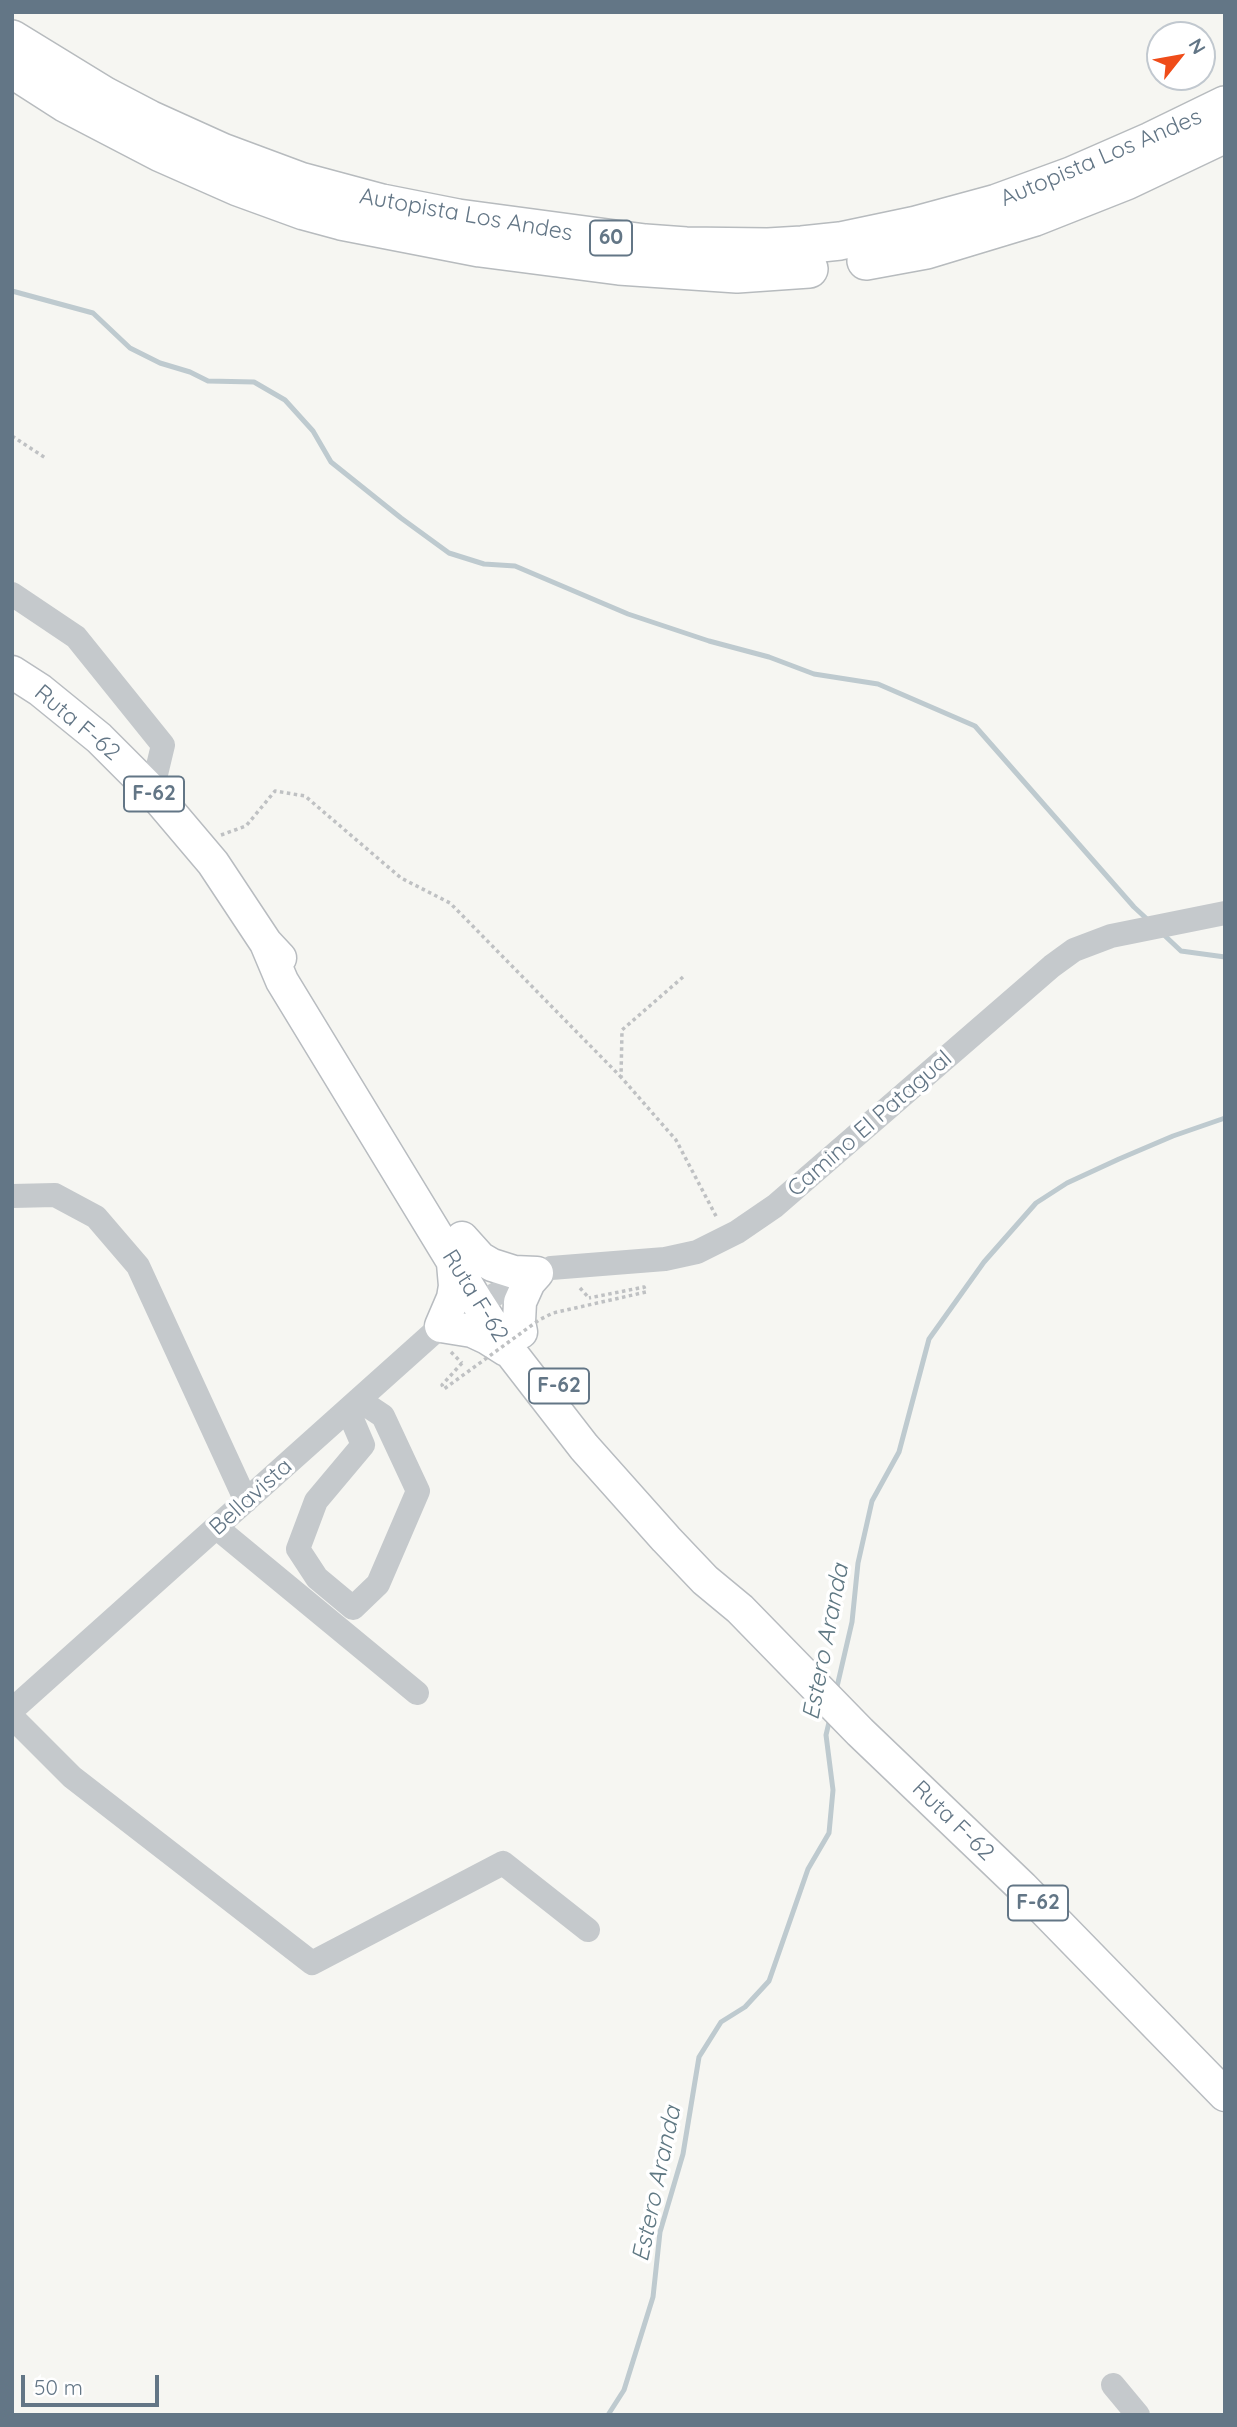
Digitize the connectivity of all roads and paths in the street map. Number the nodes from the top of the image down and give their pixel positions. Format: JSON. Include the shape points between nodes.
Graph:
{"nodes":[{"id":1,"x":12,"y":39,"type":"edge"},
{"id":2,"x":12,"y":69,"type":"edge"},
{"id":3,"x":1225,"y":105,"type":"edge"},
{"id":4,"x":1225,"y":134,"type":"edge"},
{"id":5,"x":12,"y":436,"type":"edge"},
{"id":6,"x":47,"y":459,"type":"dead end"},
{"id":7,"x":12,"y":594,"type":"edge"},
{"id":8,"x":12,"y":673,"type":"edge"},
{"id":9,"x":152,"y":791,"type":"junction"},
{"id":10,"x":197,"y":844,"type":"junction"},
{"id":11,"x":1225,"y":913,"type":"edge"},
{"id":12,"x":682,"y":977,"type":"dead end"},
{"id":13,"x":621,"y":1077,"type":"junction"},
{"id":14,"x":12,"y":1196,"type":"edge"},
{"id":15,"x":727,"y":1237,"type":"junction"},
{"id":16,"x":457,"y":1250,"type":"junction"},
{"id":17,"x":537,"y":1273,"type":"junction"},
{"id":18,"x":589,"y":1297,"type":"dead end"},
{"id":19,"x":487,"y":1299,"type":"junction"},
{"id":20,"x":441,"y":1326,"type":"junction"},
{"id":21,"x":521,"y":1332,"type":"junction"},
{"id":22,"x":462,"y":1363,"type":"dead end"},
{"id":23,"x":519,"y":1363,"type":"junction"},
{"id":24,"x":354,"y":1405,"type":"junction"},
{"id":25,"x":246,"y":1501,"type":"junction"},
{"id":26,"x":216,"y":1528,"type":"junction"},
{"id":27,"x":740,"y":1609,"type":"junction"},
{"id":28,"x":417,"y":1693,"type":"dead end"},
{"id":29,"x":12,"y":1710,"type":"edge"},
{"id":30,"x":12,"y":1717,"type":"edge"},
{"id":31,"x":588,"y":1930,"type":"dead end"},
{"id":32,"x":1225,"y":2095,"type":"edge"},
{"id":33,"x":1113,"y":2385,"type":"dead end"},
{"id":34,"x":1138,"y":2415,"type":"edge"}],
"edges":[{"from":1,"to":3,"type":"highway","name":"Autopista Los Andes","number":"60","via":[[149,119],[300,181],[458,218],[686,246],[802,245],[926,223],[1071,176]]},
{"from":2,"to":4,"type":"highway","name":"Autopista Los Andes","number":"60","via":[[65,103],[161,153],[304,211],[480,248],[697,272],[813,269],[962,240],[1076,203]]},
{"from":5,"to":6,"type":"path"},
{"from":7,"to":9,"type":"street","via":[[76,637],[163,745]]},
{"from":8,"to":9,"type":"main road","name":"Ruta F-62","number":"F-62","via":[[99,738]]},
{"from":9,"to":10,"type":"main road","name":"Ruta F-62","number":"F-62"},
{"from":10,"to":13,"type":"path","via":[[246,826],[275,791],[305,796],[401,878],[450,903]]},
{"from":10,"to":16,"type":"main road","name":"Ruta F-62","number":"F-62","via":[[267,943],[282,981]]},
{"from":11,"to":15,"type":"street","name":"Camino El Patagual","via":[[1111,936],[1074,950],[775,1206]]},
{"from":12,"to":13,"type":"path","via":[[622,1030]]},
{"from":13,"to":15,"type":"path","via":[[676,1140]]},
{"from":14,"to":25,"type":"street","via":[[55,1195],[96,1217],[138,1266]]},
{"from":15,"to":17,"type":"street","name":"Camino El Patagual","via":[[697,1252],[665,1259],[560,1266]]},
{"from":16,"to":17,"type":"main road","via":[[514,1272]]},
{"from":16,"to":19,"type":"main road","name":"Ruta F-62","number":"F-62"},
{"from":16,"to":20,"type":"main road","via":[[453,1298]]},
{"from":17,"to":19,"type":"street","name":"Camino El Patagual"},
{"from":17,"to":21,"type":"main road","via":[[520,1301]]},
{"from":18,"to":22,"type":"path","bridge":true,"via":[[644,1287],[646,1292],[553,1313],[444,1389],[442,1385]]},
{"from":19,"to":20,"type":"street","name":"Bellavista"},
{"from":19,"to":21,"type":"main road","name":"Ruta F-62","number":"F-62"},
{"from":19,"to":23,"type":"main road","name":"Ruta F-62","number":"F-62"},
{"from":20,"to":23,"type":"main road","via":[[487,1338]]},
{"from":20,"to":24,"type":"street","name":"Bellavista"},
{"from":21,"to":27,"type":"main road","name":"Ruta F-62","number":"F-62","via":[[558,1385],[713,1570]]},
{"from":23,"to":27,"type":"main road","name":"Ruta F-62","number":"F-62","via":[[583,1447],[705,1580]]},
{"from":24,"to":24,"type":"street","via":[[363,1445],[316,1502],[298,1549],[317,1578],[353,1608],[378,1584],[418,1491],[383,1416]]},
{"from":24,"to":25,"type":"street","name":"Bellavista"},
{"from":25,"to":26,"type":"street","name":"Bellavista"},
{"from":26,"to":28,"type":"street"},
{"from":26,"to":29,"type":"street","name":"Bellavista"},
{"from":27,"to":32,"type":"main road","name":"Ruta F-62","number":"F-62"},
{"from":30,"to":31,"type":"street","via":[[72,1777],[312,1964],[503,1863]]},
{"from":33,"to":34,"type":"street"}]}
